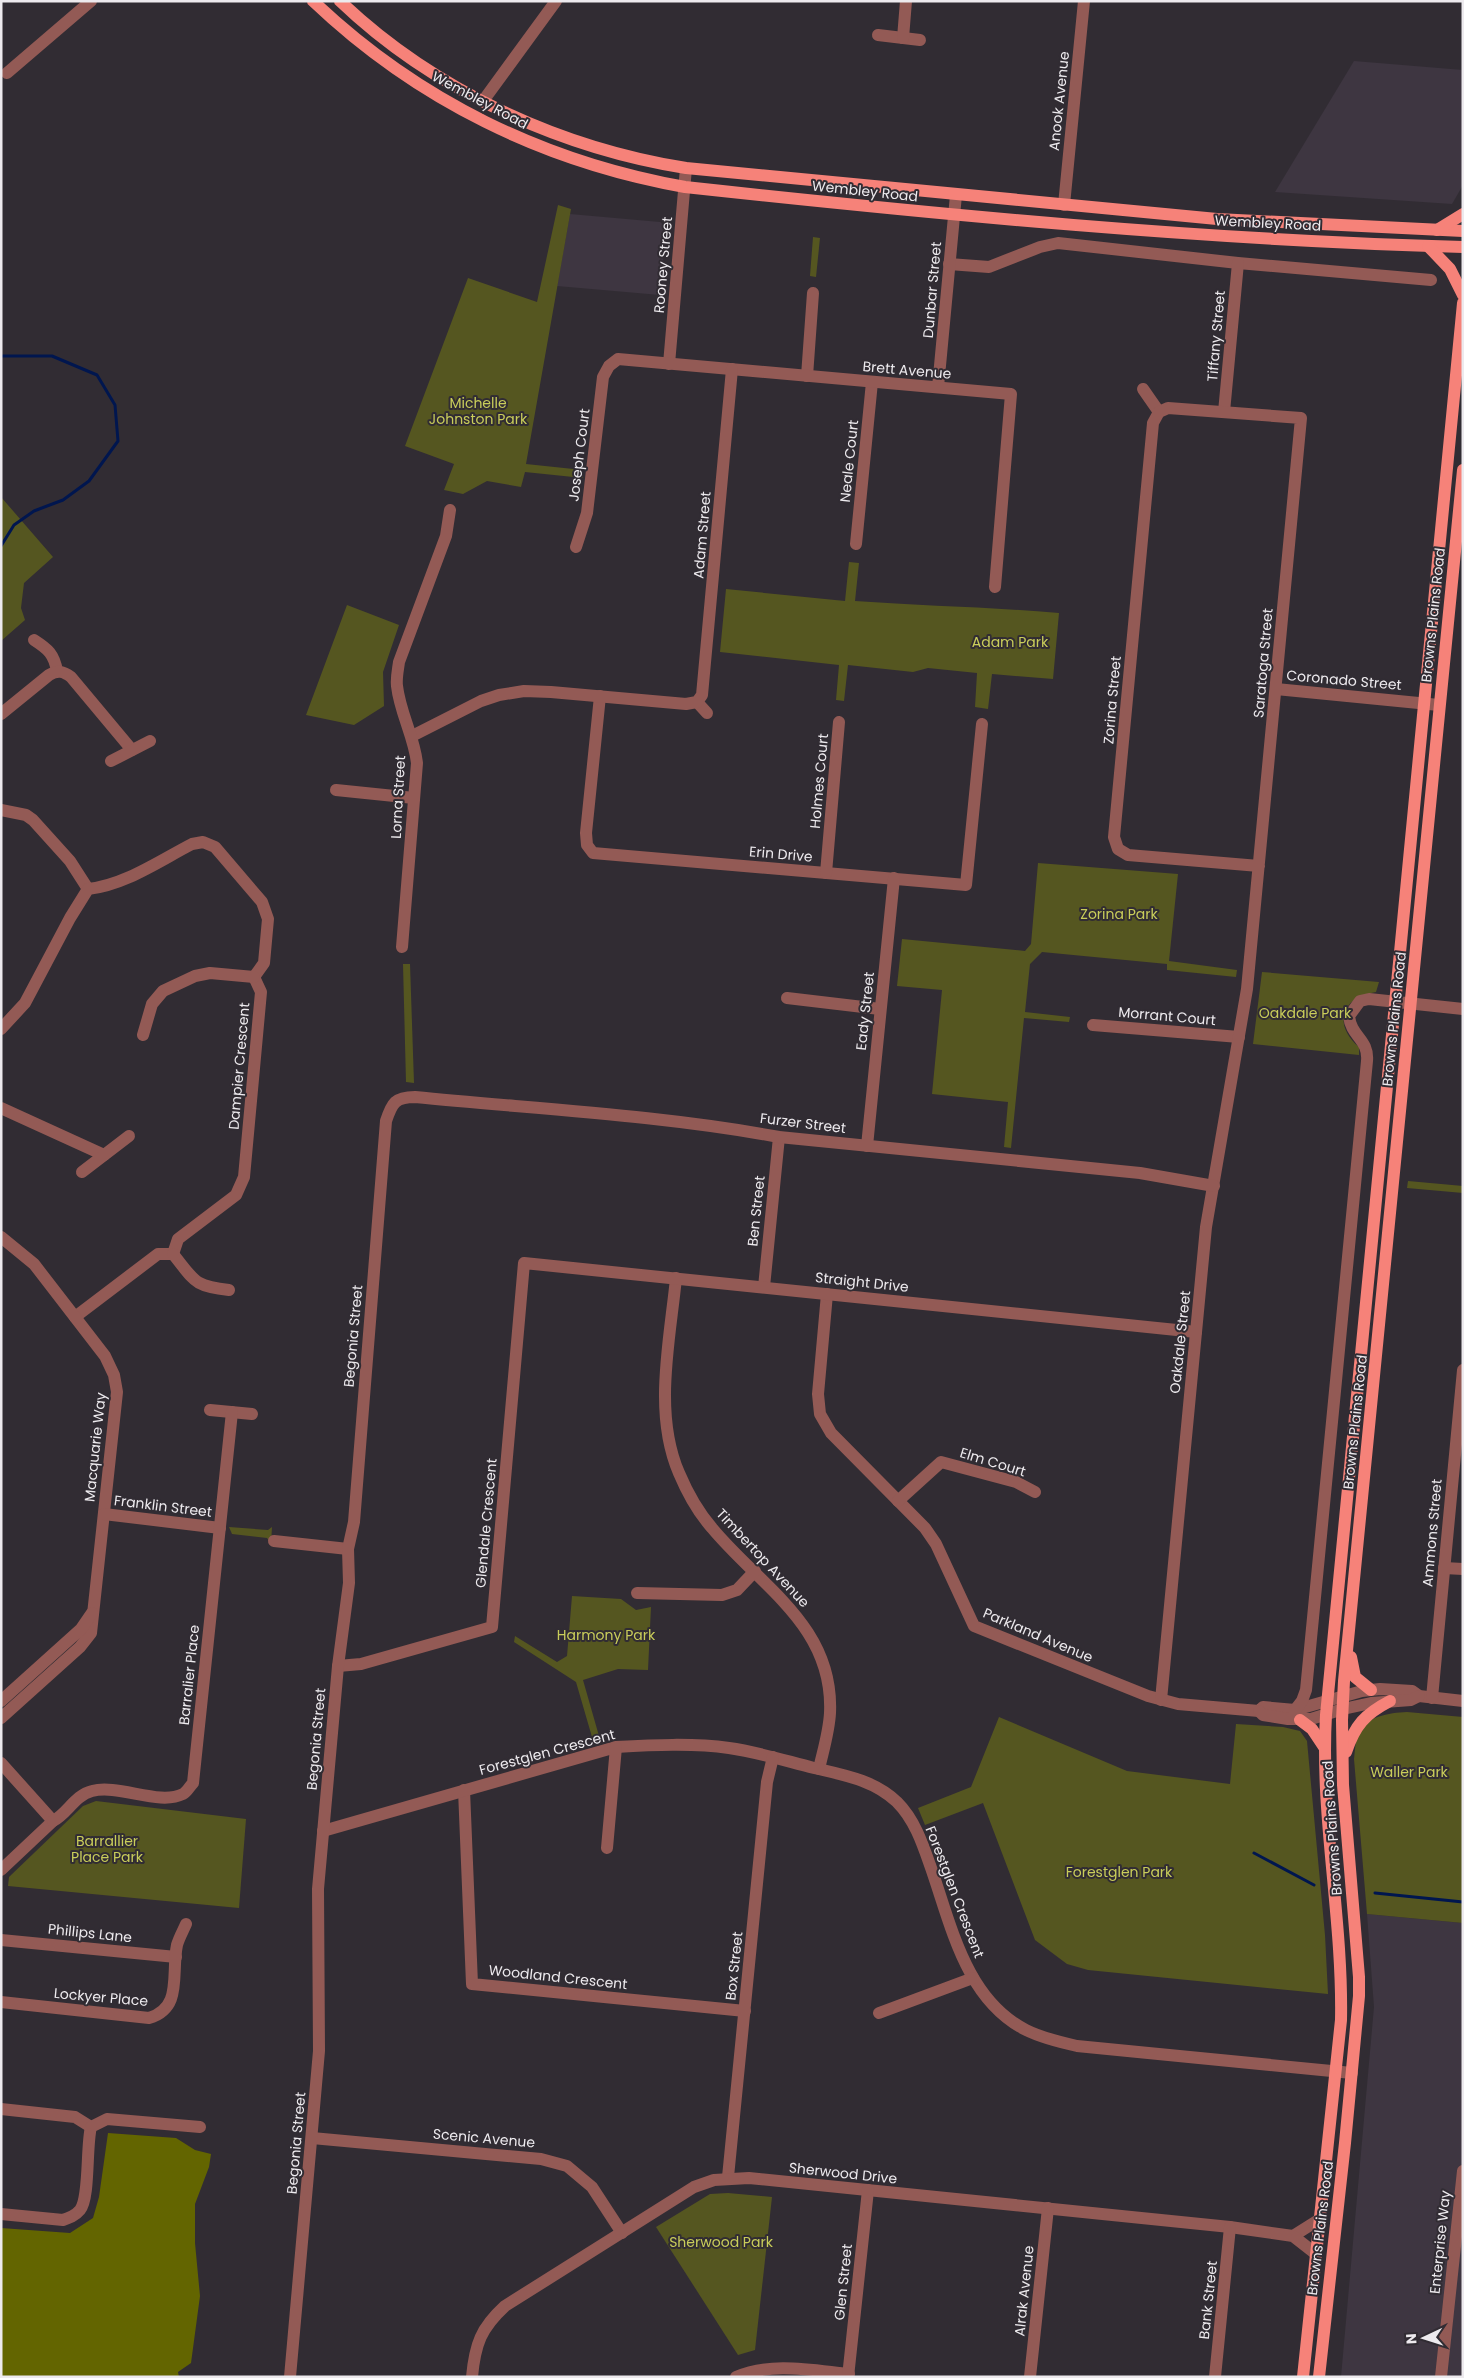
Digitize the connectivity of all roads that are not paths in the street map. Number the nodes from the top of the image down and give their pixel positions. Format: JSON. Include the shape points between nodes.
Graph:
{"nodes":[{"id":1,"x":91,"y":1,"type":"edge"},
{"id":2,"x":314,"y":1,"type":"edge"},
{"id":3,"x":340,"y":1,"type":"edge"},
{"id":4,"x":556,"y":1,"type":"edge"},
{"id":5,"x":906,"y":1,"type":"edge"},
{"id":6,"x":1084,"y":1,"type":"edge"},
{"id":7,"x":878,"y":35,"type":"dead end"},
{"id":8,"x":903,"y":38,"type":"junction"},
{"id":9,"x":920,"y":40,"type":"dead end"},
{"id":10,"x":7,"y":73,"type":"dead end"},
{"id":11,"x":483,"y":101,"type":"junction"},
{"id":12,"x":686,"y":168,"type":"junction"},
{"id":13,"x":684,"y":187,"type":"junction"},
{"id":14,"x":956,"y":195,"type":"junction"},
{"id":15,"x":1064,"y":205,"type":"junction"},
{"id":16,"x":954,"y":214,"type":"junction"},
{"id":17,"x":1463,"y":214,"type":"edge"},
{"id":18,"x":1434,"y":231,"type":"junction"},
{"id":19,"x":1463,"y":231,"type":"edge"},
{"id":20,"x":1428,"y":246,"type":"junction"},
{"id":21,"x":1463,"y":247,"type":"edge"},
{"id":22,"x":1238,"y":262,"type":"junction"},
{"id":23,"x":949,"y":264,"type":"junction"},
{"id":24,"x":1431,"y":280,"type":"dead end"},
{"id":25,"x":813,"y":293,"type":"dead end"},
{"id":26,"x":1463,"y":295,"type":"edge"},
{"id":27,"x":1463,"y":303,"type":"edge"},
{"id":28,"x":1461,"y":331,"type":"edge"},
{"id":29,"x":669,"y":364,"type":"junction"},
{"id":30,"x":609,"y":366,"type":"joint"},
{"id":31,"x":732,"y":369,"type":"junction"},
{"id":32,"x":807,"y":376,"type":"junction"},
{"id":33,"x":872,"y":382,"type":"junction"},
{"id":34,"x":938,"y":388,"type":"junction"},
{"id":35,"x":1142,"y":389,"type":"dead end"},
{"id":36,"x":1159,"y":412,"type":"junction"},
{"id":37,"x":1224,"y":412,"type":"junction"},
{"id":38,"x":1463,"y":470,"type":"edge"},
{"id":39,"x":450,"y":510,"type":"dead end"},
{"id":40,"x":856,"y":544,"type":"dead end"},
{"id":41,"x":576,"y":547,"type":"dead end"},
{"id":42,"x":995,"y":587,"type":"dead end"},
{"id":43,"x":34,"y":640,"type":"dead end"},
{"id":44,"x":57,"y":671,"type":"junction"},
{"id":45,"x":1276,"y":689,"type":"junction"},
{"id":46,"x":600,"y":696,"type":"junction"},
{"id":47,"x":697,"y":702,"type":"junction"},
{"id":48,"x":1423,"y":703,"type":"junction"},
{"id":49,"x":1439,"y":704,"type":"junction"},
{"id":50,"x":707,"y":713,"type":"dead end"},
{"id":51,"x":1,"y":714,"type":"edge"},
{"id":52,"x":839,"y":722,"type":"dead end"},
{"id":53,"x":982,"y":724,"type":"dead end"},
{"id":54,"x":412,"y":736,"type":"junction"},
{"id":55,"x":150,"y":741,"type":"dead end"},
{"id":56,"x":132,"y":750,"type":"junction"},
{"id":57,"x":111,"y":761,"type":"dead end"},
{"id":58,"x":336,"y":790,"type":"dead end"},
{"id":59,"x":414,"y":798,"type":"junction"},
{"id":60,"x":1,"y":810,"type":"edge"},
{"id":61,"x":1259,"y":866,"type":"junction"},
{"id":62,"x":826,"y":872,"type":"junction"},
{"id":63,"x":894,"y":878,"type":"junction"},
{"id":64,"x":88,"y":889,"type":"junction"},
{"id":65,"x":402,"y":947,"type":"dead end"},
{"id":66,"x":254,"y":977,"type":"junction"},
{"id":67,"x":1247,"y":989,"type":"joint"},
{"id":68,"x":787,"y":998,"type":"dead end"},
{"id":69,"x":1394,"y":1001,"type":"junction"},
{"id":70,"x":1410,"y":1003,"type":"junction"},
{"id":71,"x":880,"y":1009,"type":"junction"},
{"id":72,"x":1463,"y":1009,"type":"edge"},
{"id":73,"x":1093,"y":1025,"type":"dead end"},
{"id":74,"x":1,"y":1029,"type":"edge"},
{"id":75,"x":143,"y":1034,"type":"dead end"},
{"id":76,"x":1239,"y":1037,"type":"junction"},
{"id":77,"x":391,"y":1105,"type":"joint"},
{"id":78,"x":1,"y":1108,"type":"edge"},
{"id":79,"x":129,"y":1136,"type":"dead end"},
{"id":80,"x":779,"y":1137,"type":"junction"},
{"id":81,"x":867,"y":1146,"type":"junction"},
{"id":82,"x":104,"y":1155,"type":"junction"},
{"id":83,"x":82,"y":1172,"type":"dead end"},
{"id":84,"x":1214,"y":1186,"type":"junction"},
{"id":85,"x":1,"y":1237,"type":"edge"},
{"id":86,"x":173,"y":1254,"type":"junction"},
{"id":87,"x":524,"y":1263,"type":"joint"},
{"id":88,"x":676,"y":1278,"type":"junction"},
{"id":89,"x":764,"y":1287,"type":"junction"},
{"id":90,"x":229,"y":1290,"type":"dead end"},
{"id":91,"x":827,"y":1294,"type":"junction"},
{"id":92,"x":75,"y":1317,"type":"junction"},
{"id":93,"x":1196,"y":1332,"type":"junction"},
{"id":94,"x":1463,"y":1370,"type":"edge"},
{"id":95,"x":210,"y":1410,"type":"dead end"},
{"id":96,"x":232,"y":1412,"type":"junction"},
{"id":97,"x":252,"y":1414,"type":"dead end"},
{"id":98,"x":1459,"y":1442,"type":"edge"},
{"id":99,"x":1035,"y":1492,"type":"dead end"},
{"id":100,"x":898,"y":1501,"type":"junction"},
{"id":101,"x":104,"y":1514,"type":"junction"},
{"id":102,"x":220,"y":1528,"type":"junction"},
{"id":103,"x":274,"y":1541,"type":"dead end"},
{"id":104,"x":348,"y":1549,"type":"junction"},
{"id":105,"x":1444,"y":1568,"type":"junction"},
{"id":106,"x":1463,"y":1569,"type":"edge"},
{"id":107,"x":755,"y":1571,"type":"junction"},
{"id":108,"x":637,"y":1593,"type":"dead end"},
{"id":109,"x":94,"y":1611,"type":"junction"},
{"id":110,"x":1348,"y":1639,"type":"junction"},
{"id":111,"x":338,"y":1666,"type":"junction"},
{"id":112,"x":1371,"y":1690,"type":"junction"},
{"id":113,"x":1426,"y":1697,"type":"junction"},
{"id":114,"x":1,"y":1700,"type":"edge"},
{"id":115,"x":1161,"y":1700,"type":"junction"},
{"id":116,"x":1327,"y":1700,"type":"junction"},
{"id":117,"x":1390,"y":1701,"type":"junction"},
{"id":118,"x":1463,"y":1701,"type":"edge"},
{"id":119,"x":1343,"y":1703,"type":"junction"},
{"id":120,"x":1298,"y":1715,"type":"junction"},
{"id":121,"x":1326,"y":1715,"type":"junction"},
{"id":122,"x":1,"y":1718,"type":"edge"},
{"id":123,"x":1324,"y":1746,"type":"junction"},
{"id":124,"x":616,"y":1747,"type":"junction"},
{"id":125,"x":773,"y":1758,"type":"junction"},
{"id":126,"x":1342,"y":1762,"type":"junction"},
{"id":127,"x":1,"y":1763,"type":"edge"},
{"id":128,"x":819,"y":1769,"type":"junction"},
{"id":129,"x":464,"y":1790,"type":"junction"},
{"id":130,"x":53,"y":1821,"type":"junction"},
{"id":131,"x":323,"y":1831,"type":"junction"},
{"id":132,"x":607,"y":1848,"type":"dead end"},
{"id":133,"x":1,"y":1870,"type":"edge"},
{"id":134,"x":186,"y":1924,"type":"dead end"},
{"id":135,"x":1,"y":1940,"type":"edge"},
{"id":136,"x":176,"y":1957,"type":"junction"},
{"id":137,"x":973,"y":1978,"type":"junction"},
{"id":138,"x":1,"y":2002,"type":"edge"},
{"id":139,"x":745,"y":2011,"type":"junction"},
{"id":140,"x":879,"y":2014,"type":"dead end"},
{"id":141,"x":1335,"y":2071,"type":"junction"},
{"id":142,"x":1352,"y":2073,"type":"junction"},
{"id":143,"x":1,"y":2109,"type":"edge"},
{"id":144,"x":91,"y":2127,"type":"junction"},
{"id":145,"x":200,"y":2127,"type":"dead end"},
{"id":146,"x":312,"y":2138,"type":"junction"},
{"id":147,"x":1463,"y":2171,"type":"edge"},
{"id":148,"x":728,"y":2178,"type":"junction"},
{"id":149,"x":868,"y":2190,"type":"junction"},
{"id":150,"x":1048,"y":2208,"type":"junction"},
{"id":151,"x":1,"y":2214,"type":"edge"},
{"id":152,"x":1320,"y":2219,"type":"junction"},
{"id":153,"x":1230,"y":2227,"type":"junction"},
{"id":154,"x":622,"y":2232,"type":"junction"},
{"id":155,"x":1293,"y":2236,"type":"junction"},
{"id":156,"x":1316,"y":2254,"type":"junction"},
{"id":157,"x":848,"y":2375,"type":"edge"},
{"id":158,"x":290,"y":2377,"type":"edge"},
{"id":159,"x":472,"y":2377,"type":"edge"},
{"id":160,"x":736,"y":2377,"type":"edge"},
{"id":161,"x":1030,"y":2377,"type":"edge"},
{"id":162,"x":1215,"y":2377,"type":"edge"},
{"id":163,"x":1303,"y":2377,"type":"edge"},
{"id":164,"x":1319,"y":2377,"type":"edge"},
{"id":165,"x":1440,"y":2377,"type":"edge"}],
"edges":[{"from":1,"to":10,"type":"street"},
{"from":2,"to":13,"type":"main road","name":"Wembley Road","via":[[390,65],[457,108],[562,156],[644,180]]},
{"from":3,"to":11,"type":"main road","name":"Wembley Road","via":[[423,66]]},
{"from":4,"to":11,"type":"street"},
{"from":5,"to":8,"type":"street"},
{"from":6,"to":15,"type":"street","name":"Anook Avenue"},
{"from":7,"to":8,"type":"street"},
{"from":8,"to":9,"type":"street"},
{"from":11,"to":12,"type":"main road","name":"Wembley Road","via":[[539,127],[610,152]]},
{"from":12,"to":13,"type":"street","name":"Rooney Street"},
{"from":12,"to":14,"type":"main road","name":"Wembley Road"},
{"from":13,"to":16,"type":"main road","name":"Wembley Road"},
{"from":13,"to":29,"type":"street","name":"Rooney Street"},
{"from":14,"to":15,"type":"main road","name":"Wembley Road"},
{"from":14,"to":16,"type":"street","name":"Dunbar Street"},
{"from":15,"to":18,"type":"main road","name":"Wembley Road","via":[[1217,219]]},
{"from":16,"to":20,"type":"main road","name":"Wembley Road","via":[[1215,236]]},
{"from":16,"to":23,"type":"street","name":"Dunbar Street"},
{"from":17,"to":18,"type":"main road"},
{"from":18,"to":19,"type":"main road","name":"Wembley Road"},
{"from":20,"to":21,"type":"main road","name":"Wembley Road"},
{"from":20,"to":26,"type":"main road","via":[[1450,269]]},
{"from":22,"to":23,"type":"street","via":[[1058,243],[988,267]]},
{"from":22,"to":24,"type":"street"},
{"from":22,"to":37,"type":"street","name":"Tiffany Street"},
{"from":23,"to":34,"type":"street","name":"Dunbar Street"},
{"from":25,"to":32,"type":"street"},
{"from":27,"to":28,"type":"main road","name":"Browns Plains Road"},
{"from":28,"to":48,"type":"main road","name":"Browns Plains Road"},
{"from":29,"to":30,"type":"street","name":"Brett Avenue","via":[[618,359]]},
{"from":29,"to":31,"type":"street","name":"Brett Avenue"},
{"from":30,"to":41,"type":"street","name":"Joseph Court","via":[[603,377],[587,513]]},
{"from":31,"to":32,"type":"street","name":"Brett Avenue"},
{"from":31,"to":47,"type":"street","name":"Adam Street","via":[[702,695]]},
{"from":32,"to":33,"type":"street","name":"Brett Avenue"},
{"from":33,"to":34,"type":"street","name":"Brett Avenue"},
{"from":33,"to":40,"type":"street","name":"Neale Court"},
{"from":34,"to":42,"type":"street","name":"Brett Avenue","via":[[1011,394]]},
{"from":35,"to":36,"type":"street"},
{"from":36,"to":37,"type":"street","via":[[1168,408]]},
{"from":36,"to":61,"type":"street","name":"Zorina Street","via":[[1153,423],[1114,837],[1118,849],[1128,855]]},
{"from":37,"to":45,"type":"street","name":"Saratoga Street","via":[[1301,418]]},
{"from":38,"to":49,"type":"main road","name":"Browns Plains Road"},
{"from":39,"to":54,"type":"street","name":"Lorna Street","via":[[446,536],[399,662],[396,684]]},
{"from":43,"to":44,"type":"street","via":[[49,650]]},
{"from":44,"to":51,"type":"street"},
{"from":44,"to":56,"type":"street","via":[[71,677]]},
{"from":45,"to":48,"type":"street","name":"Coronado Street"},
{"from":45,"to":61,"type":"street","name":"Saratoga Street"},
{"from":46,"to":47,"type":"street","via":[[686,704]]},
{"from":46,"to":54,"type":"street","via":[[524,691],[500,695],[481,701]]},
{"from":46,"to":62,"type":"street","name":"Erin Drive","via":[[586,834],[587,845],[593,853]]},
{"from":47,"to":50,"type":"street"},
{"from":48,"to":49,"type":"street","name":"Coronado Street"},
{"from":48,"to":69,"type":"main road","name":"Browns Plains Road"},
{"from":49,"to":70,"type":"main road","name":"Browns Plains Road"},
{"from":52,"to":62,"type":"street","name":"Holmes Court"},
{"from":53,"to":63,"type":"street","name":"Erin Drive","via":[[966,885]]},
{"from":54,"to":59,"type":"street","name":"Lorna Street","via":[[417,763]]},
{"from":55,"to":56,"type":"street"},
{"from":56,"to":57,"type":"street"},
{"from":58,"to":59,"type":"street"},
{"from":59,"to":65,"type":"street","name":"Lorna Street"},
{"from":60,"to":64,"type":"street","via":[[26,815],[33,820],[70,861]]},
{"from":61,"to":67,"type":"street","name":"Saratoga Street"},
{"from":62,"to":63,"type":"street","name":"Erin Drive"},
{"from":63,"to":71,"type":"street","name":"Eady Street"},
{"from":64,"to":66,"type":"street","via":[[118,882],[192,844],[203,842],[215,847],[266,911],[264,963]]},
{"from":64,"to":74,"type":"street","via":[[25,1003]]},
{"from":66,"to":75,"type":"street","via":[[210,973],[195,976],[163,991],[152,1004]]},
{"from":66,"to":86,"type":"street","name":"Dampier Crescent","via":[[261,992],[244,1177],[236,1195],[178,1238]]},
{"from":67,"to":76,"type":"street","name":"Oakdale Street"},
{"from":68,"to":71,"type":"street"},
{"from":69,"to":70,"type":"street"},
{"from":69,"to":116,"type":"main road","name":"Browns Plains Road"},
{"from":69,"to":120,"type":"street","name":"Browns Plains Road","via":[[1364,1000],[1355,1005],[1349,1016],[1351,1027],[1367,1048],[1368,1061],[1307,1679]]},
{"from":70,"to":72,"type":"street"},
{"from":70,"to":110,"type":"main road","name":"Browns Plains Road"},
{"from":71,"to":81,"type":"street","name":"Eady Street"},
{"from":73,"to":76,"type":"street","name":"Morrant Court"},
{"from":76,"to":84,"type":"street","name":"Oakdale Street"},
{"from":77,"to":80,"type":"street","name":"Furzer Street","via":[[402,1097],[415,1098],[720,1127]]},
{"from":77,"to":104,"type":"street","name":"Begonia Street","via":[[386,1121],[354,1512]]},
{"from":78,"to":82,"type":"street"},
{"from":79,"to":82,"type":"street"},
{"from":80,"to":81,"type":"street","name":"Furzer Street"},
{"from":80,"to":89,"type":"street","name":"Ben Street"},
{"from":81,"to":84,"type":"street","name":"Furzer Street","via":[[1140,1173]]},
{"from":82,"to":83,"type":"street"},
{"from":84,"to":93,"type":"street","name":"Oakdale Street","via":[[1206,1227]]},
{"from":85,"to":92,"type":"street","name":"Macquarie Way","via":[[34,1264]]},
{"from":86,"to":90,"type":"street","via":[[196,1283],[205,1288]]},
{"from":86,"to":92,"type":"street","via":[[158,1254]]},
{"from":87,"to":88,"type":"street","name":"Straight Drive"},
{"from":87,"to":111,"type":"street","name":"Glendale Crescent","via":[[492,1627],[361,1664]]},
{"from":88,"to":89,"type":"street","name":"Straight Drive"},
{"from":88,"to":107,"type":"street","name":"Timbertop Avenue","via":[[666,1417],[678,1472],[712,1528]]},
{"from":89,"to":91,"type":"street","name":"Straight Drive"},
{"from":91,"to":93,"type":"street","name":"Straight Drive"},
{"from":91,"to":100,"type":"street","name":"Parkland Avenue","via":[[818,1394],[820,1414],[831,1433]]},
{"from":92,"to":101,"type":"street","name":"Macquarie Way","via":[[105,1356],[114,1375],[117,1392]]},
{"from":93,"to":115,"type":"street","name":"Oakdale Street"},
{"from":94,"to":98,"type":"street","name":"Ammons Street"},
{"from":95,"to":96,"type":"street"},
{"from":96,"to":97,"type":"street"},
{"from":96,"to":102,"type":"street","name":"Barralier Place"},
{"from":98,"to":105,"type":"street","name":"Ammons Street"},
{"from":99,"to":100,"type":"street","name":"Elm Court","via":[[1016,1482],[941,1462]]},
{"from":100,"to":115,"type":"street","name":"Parkland Avenue","via":[[936,1544],[974,1626]]},
{"from":101,"to":102,"type":"street","name":"Franklin Street"},
{"from":101,"to":109,"type":"street","name":"Macquarie Way"},
{"from":102,"to":130,"type":"street","name":"Barralier Place","via":[[193,1783],[185,1794],[172,1798],[90,1791]]},
{"from":103,"to":104,"type":"street"},
{"from":104,"to":111,"type":"street","name":"Begonia Street","via":[[349,1583]]},
{"from":105,"to":106,"type":"street"},
{"from":105,"to":113,"type":"street","name":"Ammons Street"},
{"from":107,"to":108,"type":"street","via":[[737,1590],[722,1595]]},
{"from":107,"to":128,"type":"street","name":"Timbertop Avenue","via":[[792,1609],[820,1653],[830,1713]]},
{"from":109,"to":114,"type":"street","via":[[81,1629]]},
{"from":109,"to":122,"type":"street","name":"Macquarie Way","via":[[91,1633],[80,1648]]},
{"from":110,"to":112,"type":"main road","via":[[1355,1677]]},
{"from":110,"to":119,"type":"main road","name":"Browns Plains Road"},
{"from":111,"to":131,"type":"street","name":"Begonia Street"},
{"from":112,"to":113,"type":"street","via":[[1412,1691]]},
{"from":112,"to":119,"type":"street"},
{"from":113,"to":117,"type":"street"},
{"from":113,"to":118,"type":"street"},
{"from":115,"to":120,"type":"street","name":"Parkland Avenue","via":[[1260,1711],[1263,1715]]},
{"from":116,"to":119,"type":"street","name":"Parkland Avenue"},
{"from":116,"to":120,"type":"street","name":"Parkland Avenue"},
{"from":116,"to":121,"type":"main road","name":"Browns Plains Road"},
{"from":117,"to":119,"type":"street"},
{"from":117,"to":126,"type":"main road","via":[[1372,1710],[1362,1721],[1352,1735]]},
{"from":119,"to":121,"type":"street","name":"Parkland Avenue"},
{"from":119,"to":126,"type":"main road","name":"Browns Plains Road"},
{"from":120,"to":121,"type":"street","name":"Parkland Avenue"},
{"from":120,"to":123,"type":"main road"},
{"from":121,"to":123,"type":"main road","name":"Browns Plains Road"},
{"from":123,"to":141,"type":"main road","name":"Browns Plains Road","via":[[1342,1981]]},
{"from":124,"to":125,"type":"street","name":"Forestglen Crescent","via":[[727,1748]]},
{"from":124,"to":129,"type":"street","name":"Forestglen Crescent"},
{"from":124,"to":132,"type":"street"},
{"from":125,"to":128,"type":"street","name":"Forestglen Crescent"},
{"from":125,"to":139,"type":"street","name":"Box Street","via":[[767,1782]]},
{"from":126,"to":142,"type":"main road","name":"Browns Plains Road","via":[[1359,1977]]},
{"from":127,"to":130,"type":"street"},
{"from":128,"to":137,"type":"street","name":"Forestglen Crescent","via":[[861,1780],[882,1790],[909,1817],[918,1832]]},
{"from":129,"to":131,"type":"street","name":"Forestglen Crescent"},
{"from":129,"to":139,"type":"street","name":"Woodland Crescent","via":[[472,1984]]},
{"from":130,"to":133,"type":"street"},
{"from":131,"to":146,"type":"street","name":"Begonia Street","via":[[318,1889],[319,2051]]},
{"from":134,"to":136,"type":"street","name":"Lockyer Place","via":[[177,1944]]},
{"from":135,"to":136,"type":"street","name":"Phillips Lane"},
{"from":136,"to":138,"type":"street","name":"Lockyer Place","via":[[172,2001],[159,2015],[149,2018]]},
{"from":137,"to":140,"type":"street"},
{"from":137,"to":141,"type":"street","name":"Forestglen Crescent","via":[[986,1998],[1004,2016],[1047,2039],[1077,2046]]},
{"from":139,"to":148,"type":"street","name":"Box Street"},
{"from":141,"to":142,"type":"street","name":"Forestglen Crescent"},
{"from":141,"to":152,"type":"main road","name":"Browns Plains Road"},
{"from":142,"to":164,"type":"main road","name":"Browns Plains Road"},
{"from":143,"to":144,"type":"street","via":[[75,2116]]},
{"from":144,"to":145,"type":"street","via":[[107,2119]]},
{"from":144,"to":151,"type":"street","via":[[80,2210],[63,2220]]},
{"from":146,"to":154,"type":"street","name":"Scenic Avenue","via":[[541,2159],[567,2166],[592,2188]]},
{"from":146,"to":158,"type":"street","name":"Begonia Street"},
{"from":147,"to":165,"type":"street","name":"Enterprise Way"},
{"from":148,"to":149,"type":"street","name":"Sherwood Drive"},
{"from":148,"to":154,"type":"street","name":"Sherwood Drive","via":[[710,2180],[694,2187]]},
{"from":149,"to":150,"type":"street","name":"Sherwood Drive"},
{"from":149,"to":157,"type":"street","name":"Glen Street"},
{"from":150,"to":153,"type":"street","name":"Sherwood Drive"},
{"from":150,"to":161,"type":"street","name":"Alrak Avenue"},
{"from":152,"to":155,"type":"street"},
{"from":152,"to":156,"type":"main road","name":"Browns Plains Road"},
{"from":153,"to":155,"type":"street","name":"Sherwood Drive"},
{"from":153,"to":162,"type":"street","name":"Bank Street"},
{"from":154,"to":159,"type":"street","name":"Sherwood Drive","via":[[492,2318],[481,2334]]},
{"from":155,"to":156,"type":"street","name":"Sherwood Drive"},
{"from":156,"to":163,"type":"main road","name":"Browns Plains Road"},
{"from":157,"to":160,"type":"street","via":[[779,2367],[758,2369]]}]}
